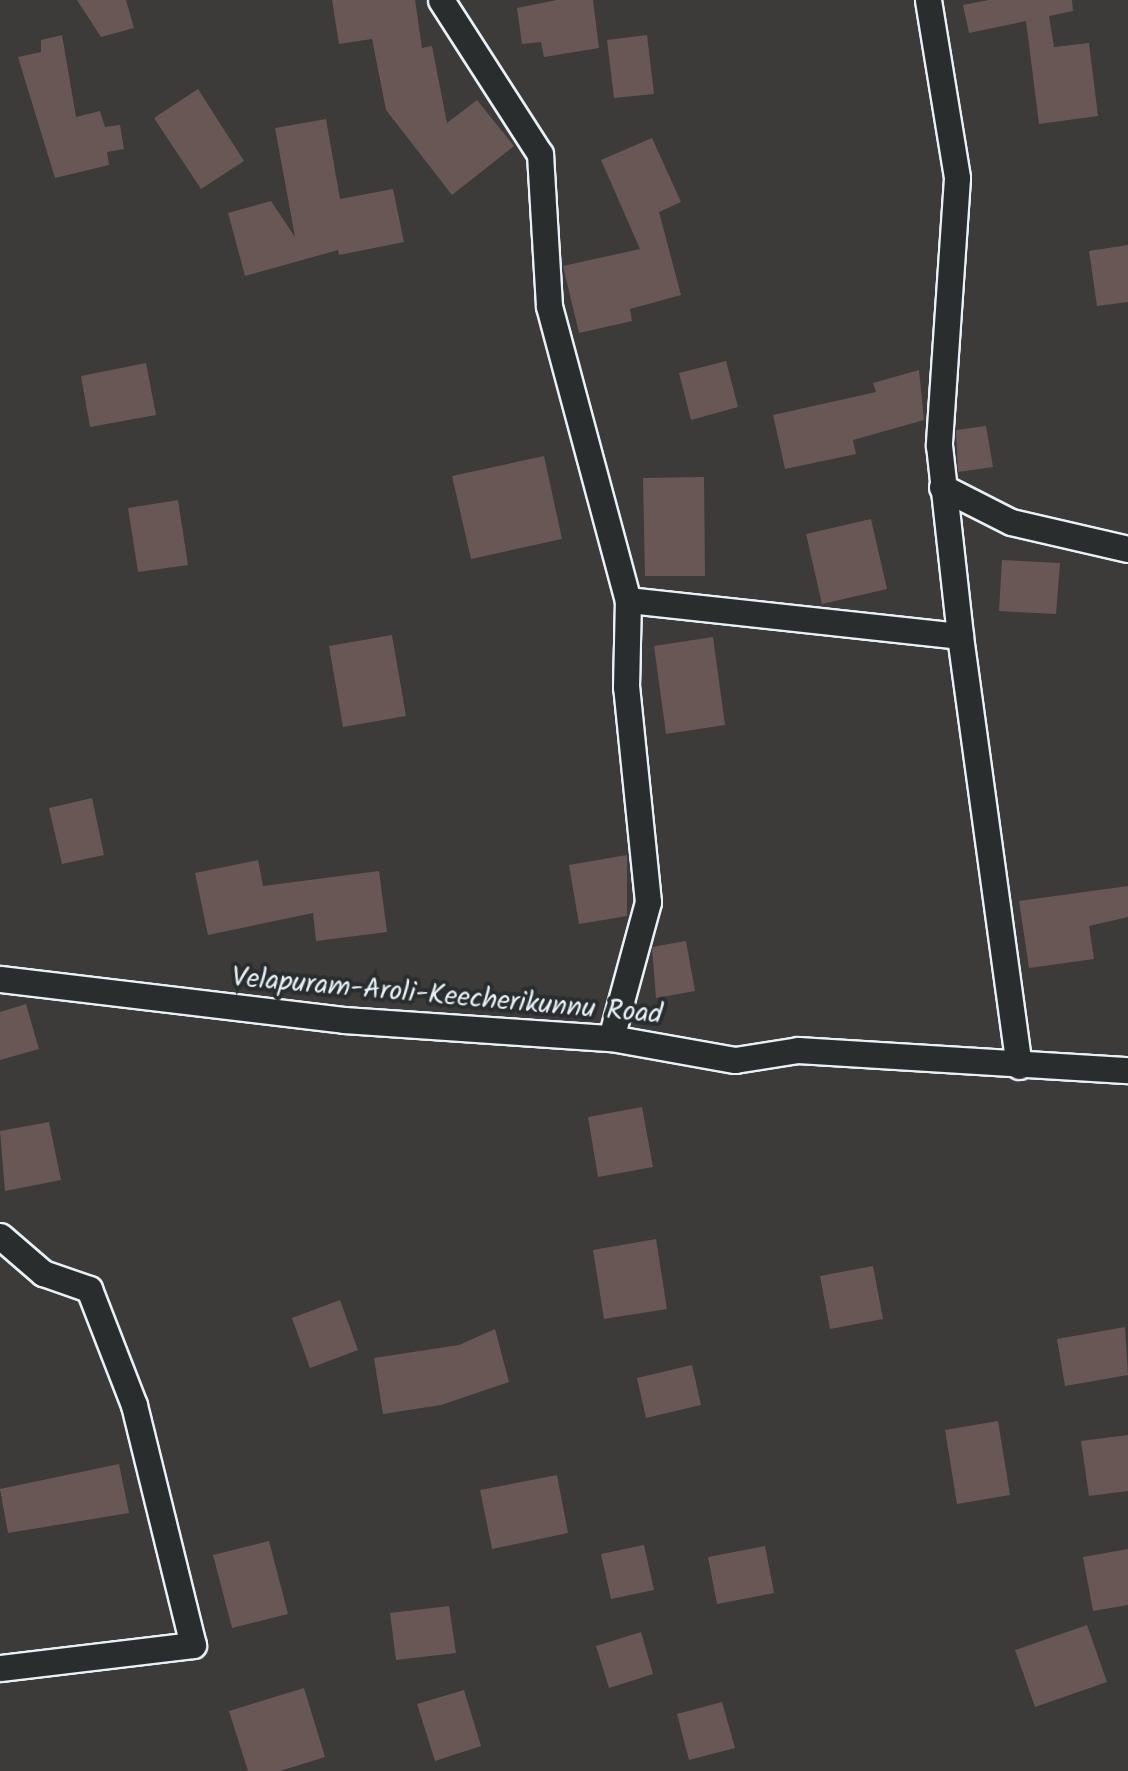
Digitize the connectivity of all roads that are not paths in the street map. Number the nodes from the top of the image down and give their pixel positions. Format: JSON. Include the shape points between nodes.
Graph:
{"nodes":[{"id":1,"x":441,"y":0,"type":"edge"},
{"id":2,"x":928,"y":0,"type":"edge"},
{"id":3,"x":942,"y":487,"type":"junction"},
{"id":4,"x":1128,"y":549,"type":"edge"},
{"id":5,"x":628,"y":600,"type":"junction"},
{"id":6,"x":960,"y":636,"type":"junction"},
{"id":7,"x":0,"y":978,"type":"edge"},
{"id":8,"x":611,"y":1038,"type":"junction"},
{"id":9,"x":1019,"y":1066,"type":"junction"},
{"id":10,"x":1128,"y":1070,"type":"edge"},
{"id":11,"x":0,"y":1236,"type":"edge"},
{"id":12,"x":0,"y":1668,"type":"edge"}],
"edges":[{"from":1,"to":5,"type":"street","via":[[540,154],[549,306]]},
{"from":2,"to":3,"type":"street","via":[[957,178]]},
{"from":3,"to":4,"type":"street","via":[[1011,522]]},
{"from":3,"to":6,"type":"street"},
{"from":5,"to":6,"type":"street"},
{"from":5,"to":8,"type":"street","via":[[626,687],[648,902]]},
{"from":6,"to":9,"type":"street"},
{"from":7,"to":8,"type":"street","name":"Velapuram-Aroli-Keecherikunnu Road","via":[[344,1020]]},
{"from":8,"to":9,"type":"street","name":"Velapuram-Aroli-Keecherikunnu Road","via":[[735,1060],[798,1050]]},
{"from":9,"to":10,"type":"street","name":"Velapuram-Aroli-Keecherikunnu Road"},
{"from":11,"to":12,"type":"street","via":[[43,1273],[89,1289],[134,1405],[193,1645]]}]}
